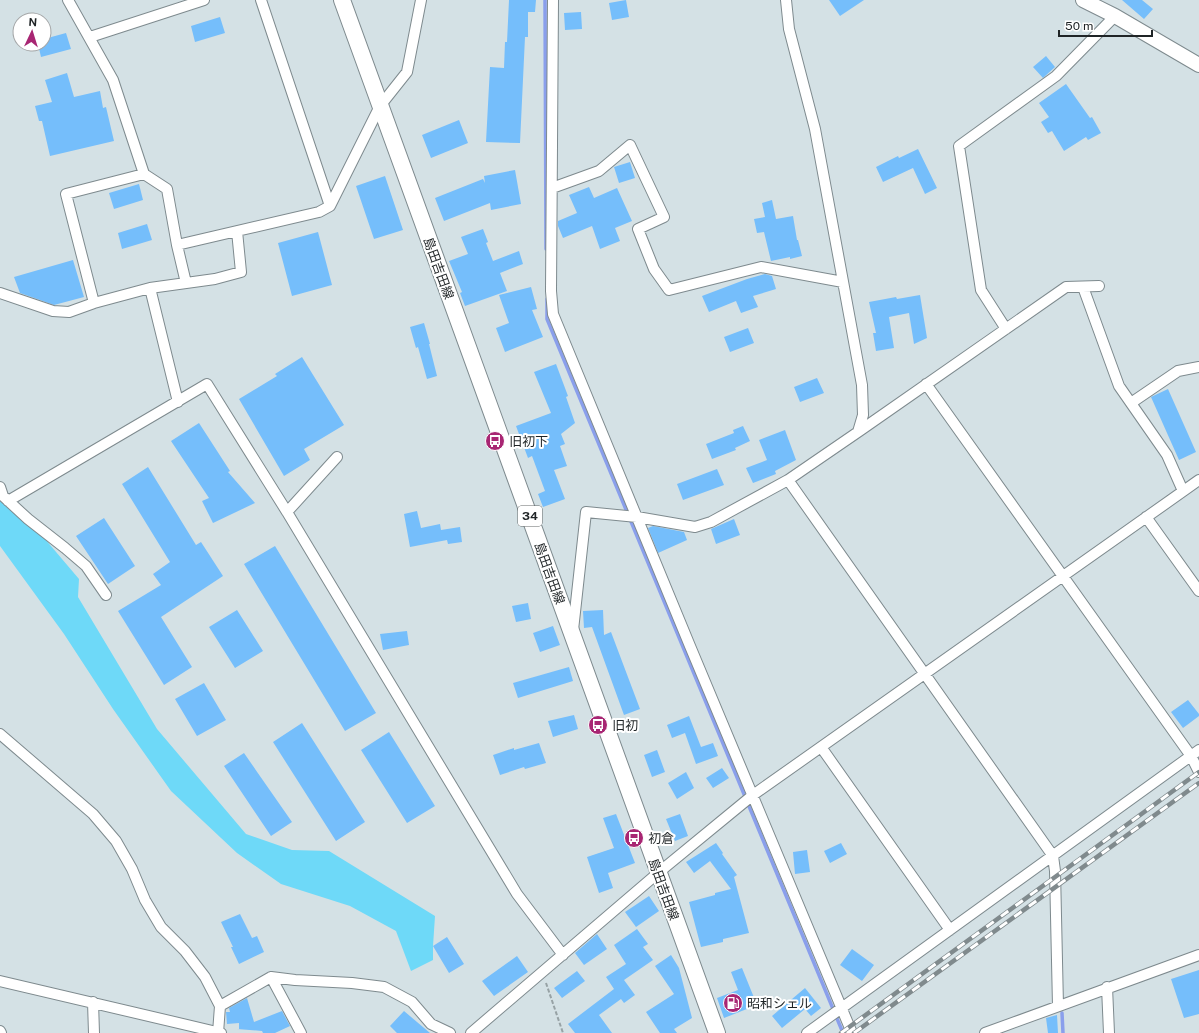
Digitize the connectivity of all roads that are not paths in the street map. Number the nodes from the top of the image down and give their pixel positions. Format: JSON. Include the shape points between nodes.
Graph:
{"nodes":[{"id":1,"x":68,"y":0,"type":"edge"},
{"id":2,"x":204,"y":0,"type":"edge"},
{"id":3,"x":261,"y":0,"type":"edge"},
{"id":4,"x":342,"y":0,"type":"edge"},
{"id":5,"x":421,"y":0,"type":"edge"},
{"id":6,"x":553,"y":0,"type":"edge"},
{"id":7,"x":786,"y":0,"type":"edge"},
{"id":8,"x":1083,"y":0,"type":"edge"},
{"id":9,"x":1115,"y":16,"type":"junction"},
{"id":10,"x":90,"y":37,"type":"junction"},
{"id":11,"x":1199,"y":65,"type":"edge"},
{"id":12,"x":380,"y":106,"type":"junction"},
{"id":13,"x":144,"y":174,"type":"junction"},
{"id":14,"x":552,"y":188,"type":"junction"},
{"id":15,"x":330,"y":206,"type":"junction"},
{"id":16,"x":237,"y":231,"type":"junction"},
{"id":17,"x":178,"y":245,"type":"junction"},
{"id":18,"x":843,"y":282,"type":"junction"},
{"id":19,"x":186,"y":283,"type":"junction"},
{"id":20,"x":1099,"y":286,"type":"dead end"},
{"id":21,"x":1083,"y":287,"type":"junction"},
{"id":22,"x":150,"y":288,"type":"junction"},
{"id":23,"x":0,"y":292,"type":"edge"},
{"id":24,"x":94,"y":303,"type":"junction"},
{"id":25,"x":1006,"y":329,"type":"junction"},
{"id":26,"x":1199,"y":367,"type":"edge"},
{"id":27,"x":926,"y":384,"type":"junction"},
{"id":28,"x":178,"y":402,"type":"junction"},
{"id":29,"x":1131,"y":403,"type":"junction"},
{"id":30,"x":858,"y":432,"type":"junction"},
{"id":31,"x":337,"y":456,"type":"dead end"},
{"id":32,"x":788,"y":480,"type":"junction"},
{"id":33,"x":1199,"y":480,"type":"edge"},
{"id":34,"x":0,"y":487,"type":"edge"},
{"id":35,"x":1183,"y":491,"type":"junction"},
{"id":36,"x":8,"y":501,"type":"junction"},
{"id":37,"x":287,"y":512,"type":"junction"},
{"id":38,"x":637,"y":517,"type":"junction"},
{"id":39,"x":1146,"y":517,"type":"junction"},
{"id":40,"x":1063,"y":576,"type":"junction"},
{"id":41,"x":1199,"y":591,"type":"edge"},
{"id":42,"x":106,"y":595,"type":"dead end"},
{"id":43,"x":572,"y":636,"type":"junction"},
{"id":44,"x":925,"y":674,"type":"junction"},
{"id":45,"x":0,"y":734,"type":"edge"},
{"id":46,"x":821,"y":747,"type":"junction"},
{"id":47,"x":1195,"y":753,"type":"edge"},
{"id":48,"x":1199,"y":772,"type":"edge"},
{"id":49,"x":753,"y":795,"type":"junction"},
{"id":50,"x":1053,"y":856,"type":"junction"},
{"id":51,"x":658,"y":873,"type":"junction"},
{"id":52,"x":950,"y":930,"type":"junction"},
{"id":53,"x":563,"y":955,"type":"junction"},
{"id":54,"x":1199,"y":955,"type":"edge"},
{"id":55,"x":271,"y":977,"type":"junction"},
{"id":56,"x":0,"y":981,"type":"edge"},
{"id":57,"x":1107,"y":987,"type":"junction"},
{"id":58,"x":93,"y":1002,"type":"junction"},
{"id":59,"x":220,"y":1006,"type":"junction"},
{"id":60,"x":1058,"y":1006,"type":"junction"},
{"id":61,"x":842,"y":1008,"type":"junction"},
{"id":62,"x":94,"y":1033,"type":"edge"},
{"id":63,"x":219,"y":1033,"type":"edge"},
{"id":64,"x":301,"y":1033,"type":"edge"},
{"id":65,"x":450,"y":1033,"type":"edge"},
{"id":66,"x":471,"y":1033,"type":"edge"},
{"id":67,"x":717,"y":1033,"type":"edge"},
{"id":68,"x":807,"y":1033,"type":"edge"},
{"id":69,"x":852,"y":1033,"type":"edge"},
{"id":70,"x":984,"y":1033,"type":"edge"},
{"id":71,"x":1109,"y":1033,"type":"edge"}],
"edges":[{"from":1,"to":10,"type":"street"},
{"from":2,"to":10,"type":"street"},
{"from":3,"to":15,"type":"street"},
{"from":4,"to":12,"type":"main road","name":"島田吉田線","number":"34"},
{"from":5,"to":12,"type":"street","via":[[407,72]]},
{"from":6,"to":14,"type":"street"},
{"from":7,"to":18,"type":"street","via":[[789,28],[815,129]]},
{"from":8,"to":9,"type":"street"},
{"from":9,"to":11,"type":"street"},
{"from":9,"to":25,"type":"street","via":[[1056,76],[959,146],[981,290]]},
{"from":10,"to":13,"type":"street","via":[[113,80]]},
{"from":12,"to":15,"type":"street"},
{"from":12,"to":43,"type":"main road","name":"島田吉田線","number":"34"},
{"from":13,"to":17,"type":"street","via":[[167,189]]},
{"from":13,"to":24,"type":"street","via":[[66,194]]},
{"from":14,"to":18,"type":"street","via":[[599,171],[630,146],[664,217],[638,229],[654,269],[669,290],[761,267]]},
{"from":14,"to":38,"type":"street","via":[[553,314]]},
{"from":15,"to":16,"type":"street","via":[[319,212]]},
{"from":16,"to":17,"type":"street"},
{"from":16,"to":19,"type":"street","via":[[241,272]]},
{"from":17,"to":19,"type":"street"},
{"from":18,"to":30,"type":"street","via":[[862,385],[863,415]]},
{"from":19,"to":22,"type":"street"},
{"from":20,"to":21,"type":"street"},
{"from":21,"to":25,"type":"street","via":[[1066,287]]},
{"from":21,"to":29,"type":"street","via":[[1119,386]]},
{"from":22,"to":24,"type":"street"},
{"from":22,"to":28,"type":"street"},
{"from":23,"to":24,"type":"street","via":[[53,311],[68,312]]},
{"from":25,"to":27,"type":"street"},
{"from":26,"to":29,"type":"street","via":[[1178,371]]},
{"from":27,"to":30,"type":"street"},
{"from":27,"to":40,"type":"street"},
{"from":28,"to":36,"type":"street"},
{"from":28,"to":37,"type":"street","via":[[207,384]]},
{"from":29,"to":35,"type":"street","via":[[1167,455]]},
{"from":30,"to":32,"type":"street"},
{"from":31,"to":37,"type":"street"},
{"from":32,"to":38,"type":"street","via":[[735,510],[695,527]]},
{"from":32,"to":44,"type":"street"},
{"from":33,"to":35,"type":"street"},
{"from":34,"to":36,"type":"street"},
{"from":35,"to":39,"type":"street"},
{"from":36,"to":42,"type":"street","via":[[86,566]]},
{"from":37,"to":53,"type":"street","via":[[517,894]]},
{"from":38,"to":43,"type":"street","via":[[586,512]]},
{"from":38,"to":49,"type":"street"},
{"from":39,"to":40,"type":"street"},
{"from":39,"to":41,"type":"street"},
{"from":40,"to":44,"type":"street"},
{"from":40,"to":47,"type":"street"},
{"from":43,"to":51,"type":"main road","name":"島田吉田線","number":"34"},
{"from":44,"to":46,"type":"street"},
{"from":44,"to":50,"type":"street"},
{"from":45,"to":59,"type":"street","via":[[93,814],[116,841],[161,927],[185,951],[205,977]]},
{"from":46,"to":49,"type":"street"},
{"from":46,"to":52,"type":"street"},
{"from":47,"to":48,"type":"street"},
{"from":47,"to":50,"type":"street"},
{"from":49,"to":51,"type":"street"},
{"from":49,"to":61,"type":"street"},
{"from":50,"to":52,"type":"street"},
{"from":50,"to":60,"type":"street"},
{"from":51,"to":53,"type":"street"},
{"from":51,"to":67,"type":"main road","name":"島田吉田線","number":"34"},
{"from":52,"to":61,"type":"street"},
{"from":53,"to":66,"type":"street"},
{"from":54,"to":57,"type":"street"},
{"from":55,"to":59,"type":"street"},
{"from":55,"to":64,"type":"street"},
{"from":55,"to":65,"type":"street","via":[[384,987],[412,1002],[430,1024]]},
{"from":56,"to":58,"type":"street"},
{"from":57,"to":60,"type":"street"},
{"from":57,"to":71,"type":"street"},
{"from":58,"to":62,"type":"street"},
{"from":58,"to":63,"type":"street"},
{"from":59,"to":63,"type":"street"},
{"from":60,"to":70,"type":"street"},
{"from":61,"to":68,"type":"street"},
{"from":61,"to":69,"type":"street"}]}
